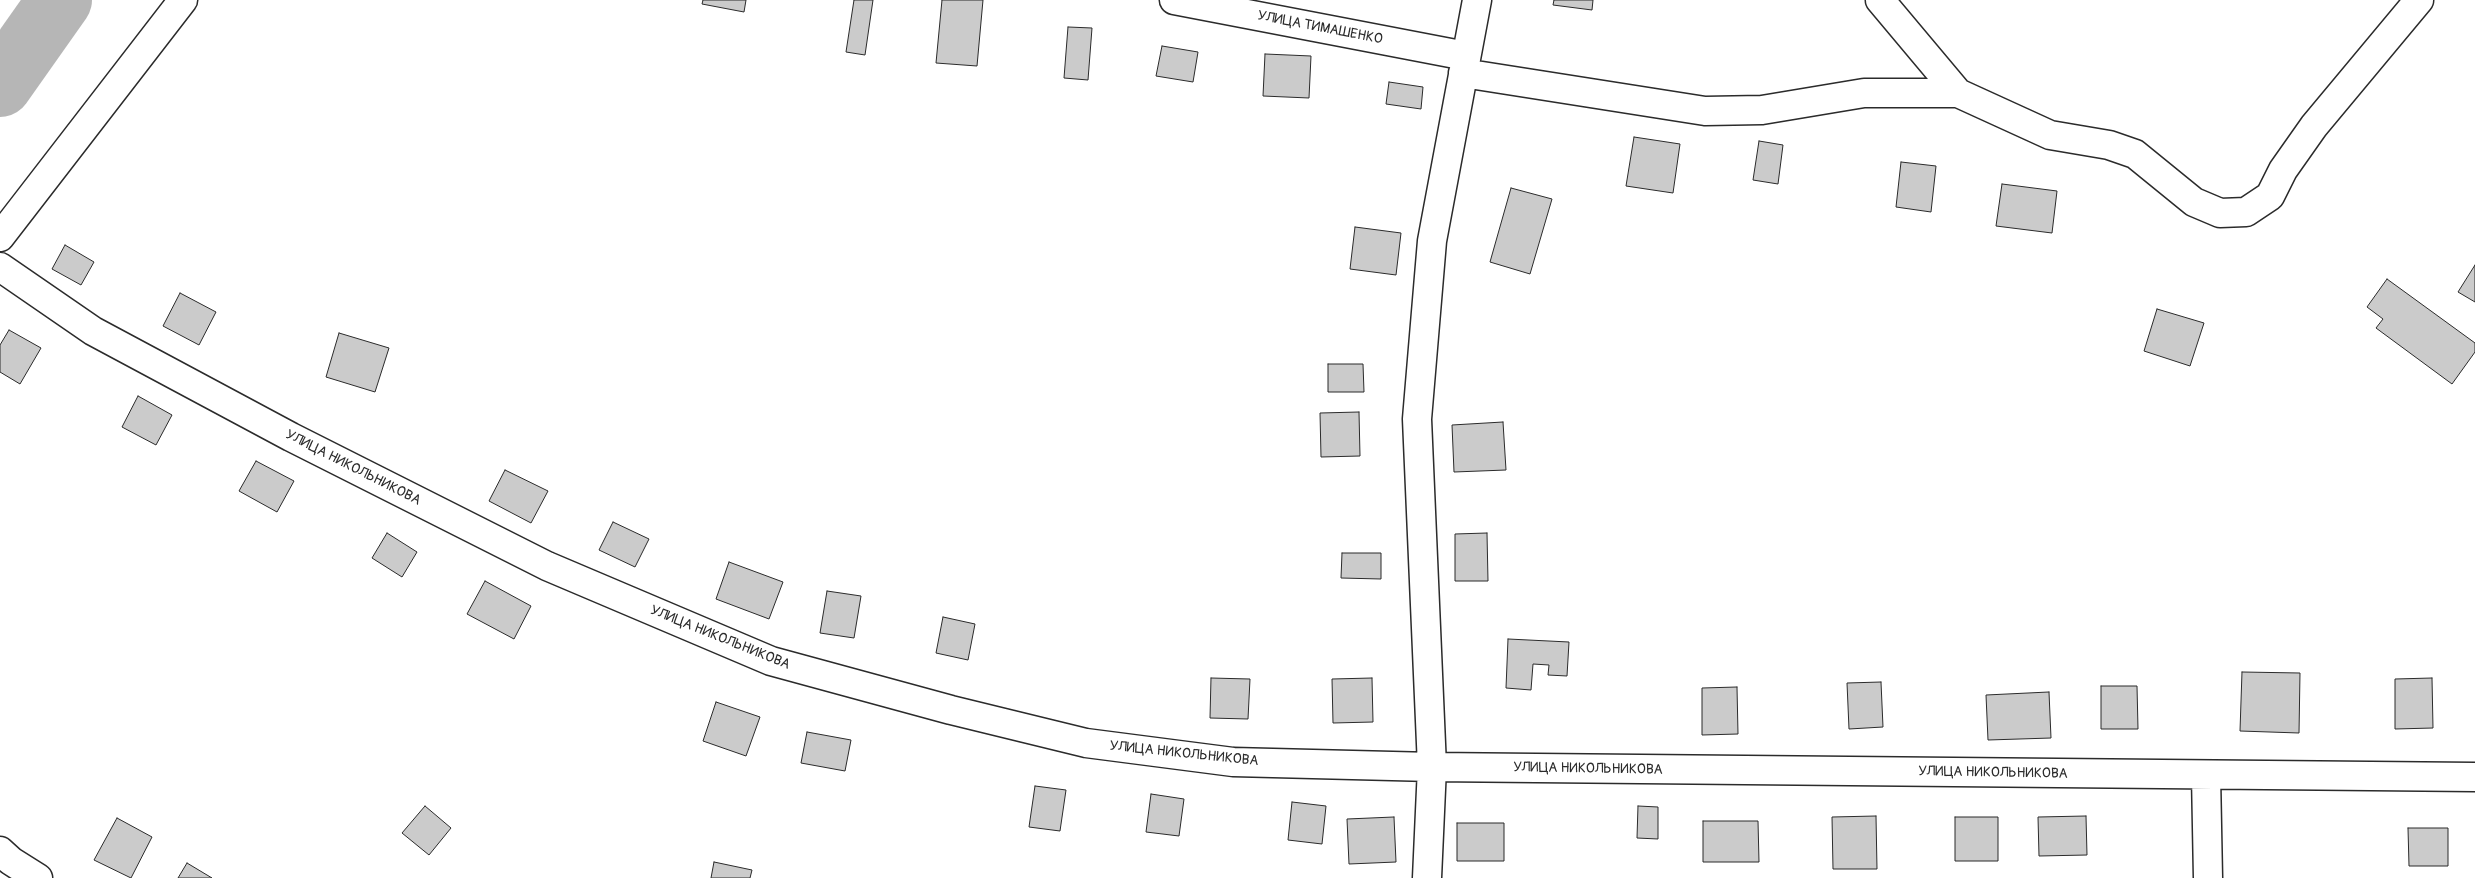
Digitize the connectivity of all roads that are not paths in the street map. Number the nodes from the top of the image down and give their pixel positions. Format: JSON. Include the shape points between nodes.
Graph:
{"nodes":[{"id":1,"x":184,"y":0,"type":"edge"},
{"id":2,"x":1174,"y":0,"type":"edge"},
{"id":3,"x":1477,"y":0,"type":"edge"},
{"id":4,"x":1880,"y":0,"type":"edge"},
{"id":5,"x":2419,"y":0,"type":"edge"},
{"id":6,"x":1464,"y":65,"type":"junction"},
{"id":7,"x":1958,"y":93,"type":"junction"},
{"id":8,"x":0,"y":237,"type":"edge"},
{"id":9,"x":0,"y":266,"type":"edge"},
{"id":10,"x":1432,"y":767,"type":"junction"},
{"id":11,"x":2206,"y":775,"type":"junction"},
{"id":12,"x":2475,"y":776,"type":"edge"},
{"id":13,"x":0,"y":851,"type":"edge"},
{"id":14,"x":38,"y":878,"type":"edge"},
{"id":15,"x":1427,"y":878,"type":"edge"},
{"id":16,"x":2208,"y":878,"type":"edge"}],
"edges":[{"from":1,"to":8,"type":"street"},
{"from":2,"to":6,"type":"street","name":"УЛИЦА ТИМАШЕНКО"},
{"from":3,"to":6,"type":"street"},
{"from":4,"to":7,"type":"street"},
{"from":5,"to":7,"type":"street","via":[[2314,126],[2283,170],[2270,196],[2246,212],[2220,213],[2194,202],[2135,154],[2109,145],[2050,135]]},
{"from":6,"to":7,"type":"street","name":"УЛИЦА ТИМАШЕНКО","via":[[1705,110],[1762,110],[1864,94]]},
{"from":6,"to":10,"type":"street","via":[[1432,241],[1417,419]]},
{"from":9,"to":10,"type":"street","name":"УЛИЦА НИКОЛЬНИКОВА","via":[[94,331],[300,442],[546,566],[770,661],[951,710],[1086,742],[1233,762]]},
{"from":10,"to":11,"type":"street","name":"УЛИЦА НИКОЛЬНИКОВА"},
{"from":10,"to":15,"type":"street"},
{"from":11,"to":12,"type":"street","name":"УЛИЦА НИКОЛЬНИКОВА"},
{"from":11,"to":16,"type":"street"},
{"from":13,"to":14,"type":"street"}]}
